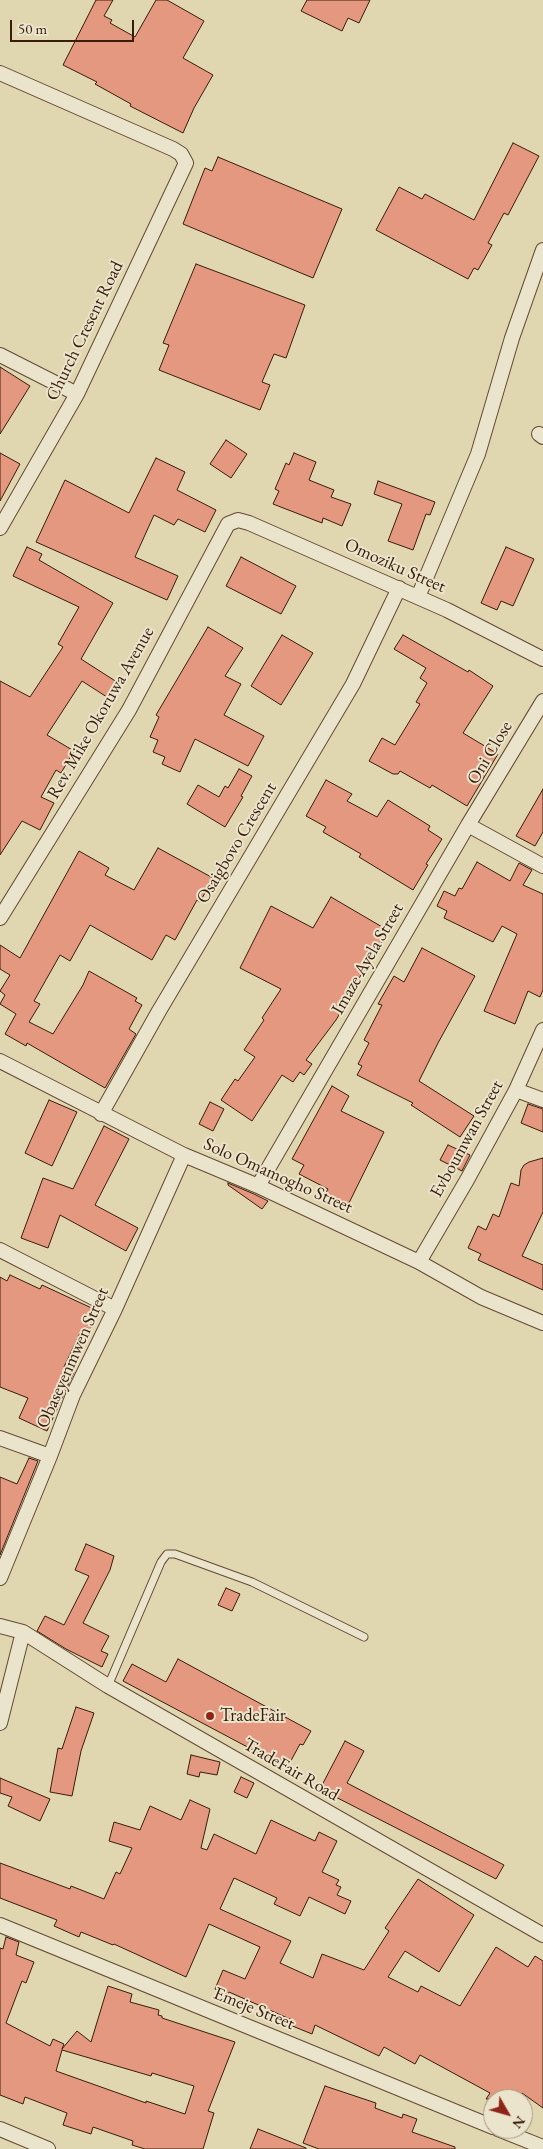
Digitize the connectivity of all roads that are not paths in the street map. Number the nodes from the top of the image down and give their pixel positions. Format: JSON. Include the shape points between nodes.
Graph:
{"nodes":[{"id":1,"x":0,"y":73,"type":"edge"},
{"id":2,"x":543,"y":250,"type":"edge"},
{"id":3,"x":0,"y":355,"type":"edge"},
{"id":4,"x":77,"y":394,"type":"junction"},
{"id":5,"x":228,"y":524,"type":"joint"},
{"id":6,"x":0,"y":528,"type":"edge"},
{"id":7,"x":398,"y":588,"type":"junction"},
{"id":8,"x":418,"y":597,"type":"junction"},
{"id":9,"x":543,"y":659,"type":"edge"},
{"id":10,"x":543,"y":701,"type":"edge"},
{"id":11,"x":468,"y":825,"type":"junction"},
{"id":12,"x":543,"y":866,"type":"edge"},
{"id":13,"x":4,"y":900,"type":"edge"},
{"id":14,"x":0,"y":918,"type":"edge"},
{"id":15,"x":543,"y":1030,"type":"edge"},
{"id":16,"x":0,"y":1061,"type":"edge"},
{"id":17,"x":516,"y":1090,"type":"junction"},
{"id":18,"x":543,"y":1100,"type":"edge"},
{"id":19,"x":101,"y":1114,"type":"junction"},
{"id":20,"x":184,"y":1155,"type":"junction"},
{"id":21,"x":258,"y":1186,"type":"junction"},
{"id":22,"x":0,"y":1250,"type":"edge"},
{"id":23,"x":419,"y":1262,"type":"junction"},
{"id":24,"x":115,"y":1309,"type":"junction"},
{"id":25,"x":543,"y":1323,"type":"edge"},
{"id":26,"x":0,"y":1438,"type":"edge"},
{"id":27,"x":50,"y":1456,"type":"junction"},
{"id":28,"x":0,"y":1578,"type":"edge"},
{"id":29,"x":0,"y":1626,"type":"edge"},
{"id":30,"x":23,"y":1632,"type":"junction"},
{"id":31,"x":364,"y":1637,"type":"dead end"},
{"id":32,"x":108,"y":1686,"type":"junction"},
{"id":33,"x":0,"y":1723,"type":"edge"},
{"id":34,"x":0,"y":1925,"type":"edge"},
{"id":35,"x":543,"y":1935,"type":"edge"},
{"id":36,"x":483,"y":2123,"type":"edge"},
{"id":37,"x":0,"y":2129,"type":"edge"},
{"id":38,"x":523,"y":2139,"type":"edge"},
{"id":39,"x":543,"y":2147,"type":"edge"},
{"id":40,"x":48,"y":2149,"type":"edge"}],
"edges":[{"from":1,"to":4,"type":"street","name":"Church Cresent Road","via":[[173,149],[186,163]]},
{"from":2,"to":8,"type":"street","via":[[512,338],[478,454]]},
{"from":3,"to":4,"type":"street"},
{"from":4,"to":6,"type":"street","name":"Church Cresent Road"},
{"from":5,"to":7,"type":"street","name":"Omoziku Street","via":[[238,520],[249,522]]},
{"from":5,"to":13,"type":"street","name":"Rev. Mike Okoruwa Avenue","via":[[129,710]]},
{"from":7,"to":8,"type":"street","name":"Omoziku Street"},
{"from":7,"to":19,"type":"street","name":"Osaigbovo Crescent","via":[[353,684]]},
{"from":8,"to":9,"type":"street","name":"Omoziku Street"},
{"from":10,"to":11,"type":"street","name":"Oni Close"},
{"from":11,"to":12,"type":"street"},
{"from":11,"to":21,"type":"street","name":"Imaze Ayela Street"},
{"from":13,"to":14,"type":"street","name":"Rev. Mike Okoruwa Avenue"},
{"from":15,"to":17,"type":"street","name":"Evboumwan Street"},
{"from":16,"to":19,"type":"street","name":"Solo Omamogho Street"},
{"from":17,"to":18,"type":"street"},
{"from":17,"to":23,"type":"street","name":"Evboumwan Street"},
{"from":19,"to":20,"type":"street","name":"Solo Omamogho Street"},
{"from":20,"to":21,"type":"street","name":"Solo Omamogho Street"},
{"from":20,"to":24,"type":"street","name":"Obaseyenmwen Street"},
{"from":21,"to":23,"type":"street","name":"Solo Omamogho Street"},
{"from":22,"to":24,"type":"street"},
{"from":23,"to":25,"type":"street","name":"Solo Omamogho Street","via":[[481,1297]]},
{"from":24,"to":27,"type":"street","name":"Obaseyenmwen Street","via":[[73,1395]]},
{"from":26,"to":27,"type":"street"},
{"from":27,"to":28,"type":"street","name":"Obaseyenmwen Street"},
{"from":29,"to":30,"type":"street","name":"TradeFair Road"},
{"from":30,"to":32,"type":"street","name":"TradeFair Road"},
{"from":30,"to":33,"type":"street"},
{"from":31,"to":32,"type":"lane","via":[[252,1582],[175,1554],[167,1554],[160,1562]]},
{"from":32,"to":35,"type":"street","name":"TradeFair Road"},
{"from":34,"to":36,"type":"street","name":"Emeje Street"},
{"from":37,"to":40,"type":"street"},
{"from":38,"to":39,"type":"street"}]}
